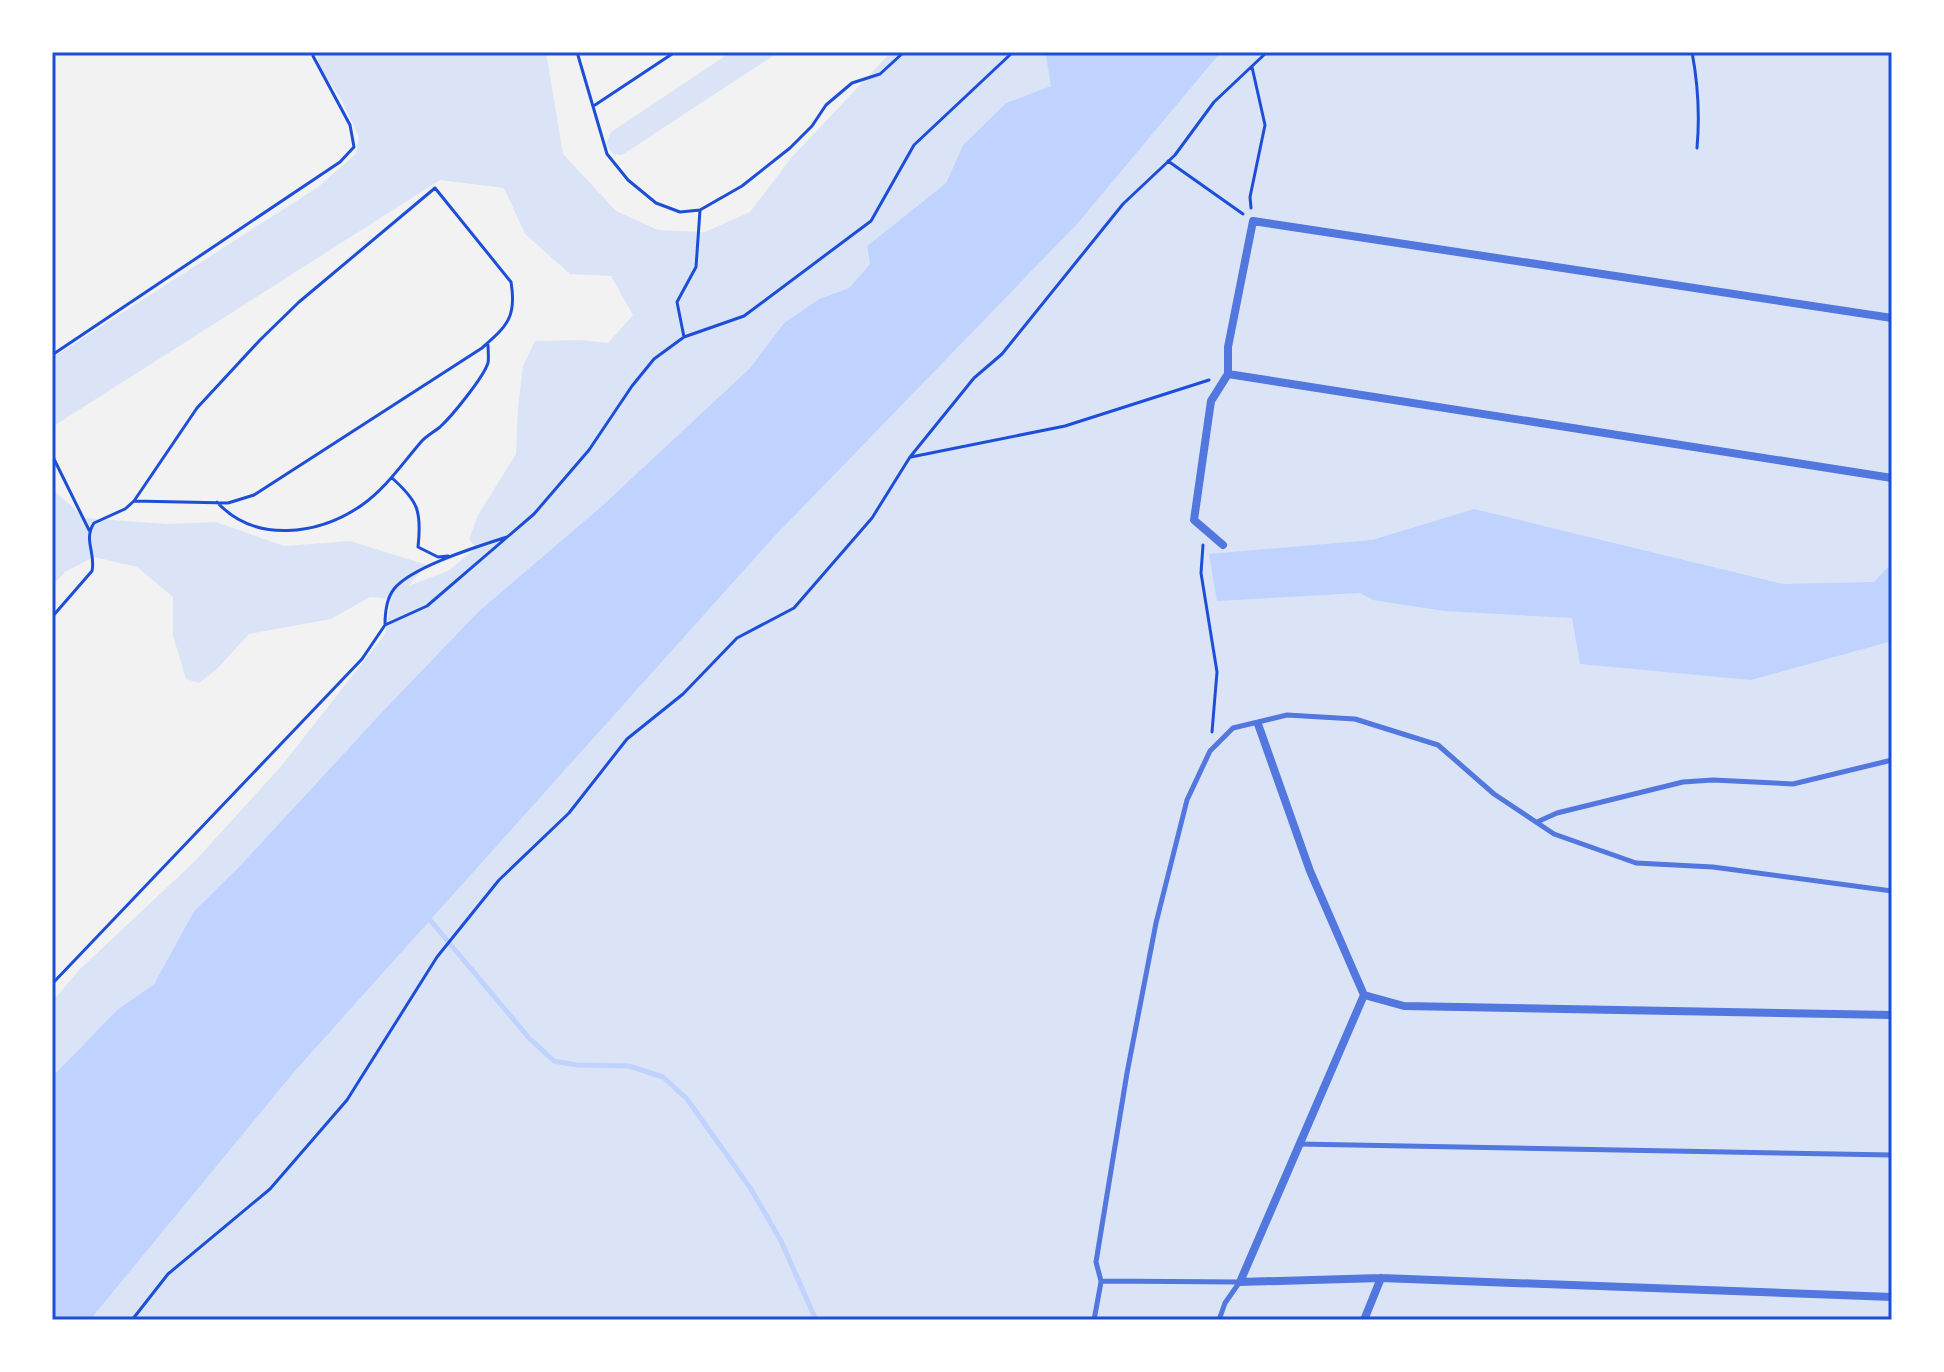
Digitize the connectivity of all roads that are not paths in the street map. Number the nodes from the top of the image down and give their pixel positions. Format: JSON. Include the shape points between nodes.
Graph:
{"nodes":[{"id":1,"x":1892,"y":318,"type":"edge"},
{"id":2,"x":1228,"y":374,"type":"junction"},
{"id":3,"x":1892,"y":478,"type":"edge"},
{"id":4,"x":1223,"y":545,"type":"dead end"},
{"id":5,"x":1258,"y":724,"type":"junction"},
{"id":6,"x":1892,"y":760,"type":"edge"},
{"id":7,"x":1536,"y":822,"type":"junction"},
{"id":8,"x":1892,"y":891,"type":"edge"},
{"id":9,"x":1364,"y":995,"type":"junction"},
{"id":10,"x":1892,"y":1015,"type":"edge"},
{"id":11,"x":1298,"y":1144,"type":"junction"},
{"id":12,"x":1892,"y":1155,"type":"edge"},
{"id":13,"x":1381,"y":1278,"type":"junction"},
{"id":14,"x":1101,"y":1281,"type":"junction"},
{"id":15,"x":1240,"y":1282,"type":"junction"},
{"id":16,"x":1892,"y":1297,"type":"edge"},
{"id":17,"x":1094,"y":1320,"type":"edge"},
{"id":18,"x":1219,"y":1320,"type":"edge"},
{"id":19,"x":1364,"y":1320,"type":"edge"}],
"edges":[{"from":1,"to":2,"type":"street","via":[[1253,221],[1228,347]]},
{"from":2,"to":3,"type":"street"},
{"from":2,"to":4,"type":"street","via":[[1211,401],[1194,520]]},
{"from":5,"to":7,"type":"lane","via":[[1287,715],[1355,719],[1438,745]]},
{"from":5,"to":9,"type":"street","via":[[1310,871]]},
{"from":5,"to":14,"type":"lane","via":[[1233,728],[1210,751],[1187,800],[1127,1073],[1096,1262]]},
{"from":6,"to":7,"type":"lane","via":[[1793,784],[1683,782]]},
{"from":7,"to":8,"type":"lane","via":[[1554,834],[1636,863],[1713,867]]},
{"from":9,"to":10,"type":"street","via":[[1404,1006]]},
{"from":9,"to":11,"type":"street"},
{"from":11,"to":12,"type":"lane"},
{"from":11,"to":15,"type":"street"},
{"from":13,"to":15,"type":"street"},
{"from":13,"to":16,"type":"street"},
{"from":13,"to":19,"type":"street"},
{"from":14,"to":15,"type":"lane"},
{"from":14,"to":17,"type":"lane"},
{"from":15,"to":18,"type":"lane"}]}
